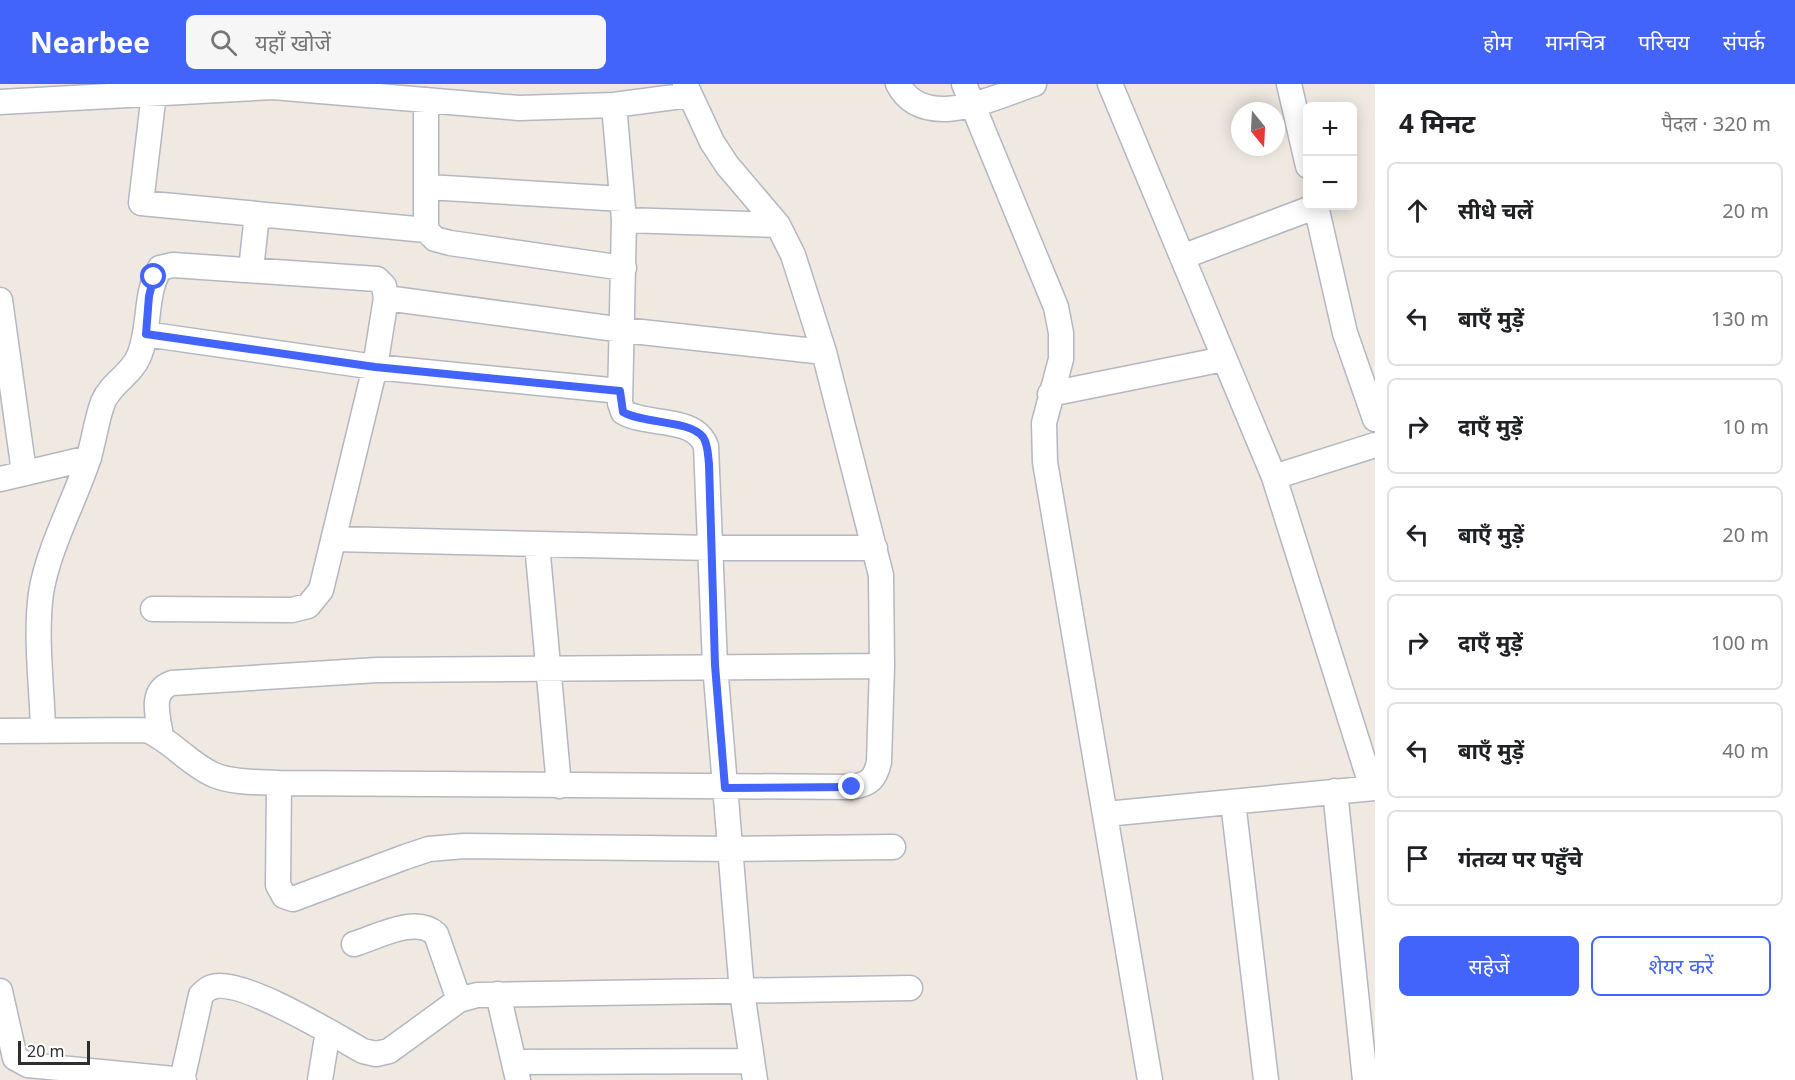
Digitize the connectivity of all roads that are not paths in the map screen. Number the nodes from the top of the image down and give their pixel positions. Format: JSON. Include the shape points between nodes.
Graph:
{"nodes":[{"id":1,"x":898,"y":84,"type":"edge"},
{"id":2,"x":1034,"y":84,"type":"edge"},
{"id":3,"x":1110,"y":84,"type":"edge"},
{"id":4,"x":1289,"y":84,"type":"edge"},
{"id":5,"x":208,"y":87,"type":"edge"},
{"id":6,"x":687,"y":90,"type":"edge"},
{"id":7,"x":154,"y":93,"type":"junction"},
{"id":8,"x":969,"y":94,"type":"edge"},
{"id":9,"x":426,"y":100,"type":"junction"},
{"id":10,"x":0,"y":102,"type":"edge"},
{"id":11,"x":614,"y":105,"type":"junction"},
{"id":12,"x":1306,"y":156,"type":"edge"},
{"id":13,"x":428,"y":188,"type":"junction"},
{"id":14,"x":623,"y":210,"type":"junction"},
{"id":15,"x":1305,"y":210,"type":"edge"},
{"id":16,"x":1317,"y":210,"type":"edge"},
{"id":17,"x":257,"y":215,"type":"junction"},
{"id":18,"x":778,"y":225,"type":"junction"},
{"id":19,"x":426,"y":230,"type":"junction"},
{"id":20,"x":1182,"y":257,"type":"junction"},
{"id":21,"x":624,"y":268,"type":"junction"},
{"id":22,"x":251,"y":269,"type":"junction"},
{"id":23,"x":386,"y":298,"type":"junction"},
{"id":24,"x":0,"y":300,"type":"edge"},
{"id":25,"x":623,"y":330,"type":"junction"},
{"id":26,"x":146,"y":334,"type":"junction"},
{"id":27,"x":824,"y":352,"type":"junction"},
{"id":28,"x":1224,"y":358,"type":"junction"},
{"id":29,"x":375,"y":367,"type":"junction"},
{"id":30,"x":620,"y":391,"type":"junction"},
{"id":31,"x":1050,"y":394,"type":"junction"},
{"id":32,"x":1375,"y":419,"type":"edge"},
{"id":33,"x":1375,"y":445,"type":"edge"},
{"id":34,"x":89,"y":458,"type":"junction"},
{"id":35,"x":24,"y":472,"type":"junction"},
{"id":36,"x":1274,"y":477,"type":"junction"},
{"id":37,"x":0,"y":479,"type":"edge"},
{"id":38,"x":334,"y":539,"type":"junction"},
{"id":39,"x":537,"y":544,"type":"junction"},
{"id":40,"x":710,"y":548,"type":"junction"},
{"id":41,"x":874,"y":548,"type":"junction"},
{"id":42,"x":153,"y":609,"type":"dead end"},
{"id":43,"x":715,"y":665,"type":"junction"},
{"id":44,"x":882,"y":666,"type":"junction"},
{"id":45,"x":548,"y":668,"type":"junction"},
{"id":46,"x":43,"y":730,"type":"junction"},
{"id":47,"x":0,"y":731,"type":"edge"},
{"id":48,"x":178,"y":750,"type":"junction"},
{"id":49,"x":279,"y":783,"type":"junction"},
{"id":50,"x":559,"y":786,"type":"junction"},
{"id":51,"x":725,"y":788,"type":"junction"},
{"id":52,"x":1374,"y":788,"type":"edge"},
{"id":53,"x":1335,"y":791,"type":"junction"},
{"id":54,"x":1233,"y":802,"type":"junction"},
{"id":55,"x":1106,"y":814,"type":"junction"},
{"id":56,"x":893,"y":847,"type":"dead end"},
{"id":57,"x":730,"y":849,"type":"junction"},
{"id":58,"x":354,"y":944,"type":"dead end"},
{"id":59,"x":910,"y":988,"type":"dead end"},
{"id":60,"x":0,"y":991,"type":"edge"},
{"id":61,"x":742,"y":992,"type":"junction"},
{"id":62,"x":498,"y":994,"type":"junction"},
{"id":63,"x":459,"y":1000,"type":"junction"},
{"id":64,"x":328,"y":1031,"type":"junction"},
{"id":65,"x":753,"y":1070,"type":"edge"},
{"id":66,"x":516,"y":1071,"type":"edge"},
{"id":67,"x":129,"y":1077,"type":"edge"},
{"id":68,"x":183,"y":1080,"type":"edge"},
{"id":69,"x":320,"y":1080,"type":"edge"},
{"id":70,"x":1150,"y":1080,"type":"edge"},
{"id":71,"x":1266,"y":1080,"type":"edge"},
{"id":72,"x":1365,"y":1080,"type":"edge"}],
"edges":[{"from":1,"to":8,"type":"street","via":[[905,96],[920,107],[935,111]]},
{"from":2,"to":8,"type":"street"},
{"from":3,"to":20,"type":"street"},
{"from":4,"to":12,"type":"street"},
{"from":5,"to":7,"type":"street"},
{"from":5,"to":9,"type":"street","via":[[302,88]]},
{"from":6,"to":11,"type":"street"},
{"from":6,"to":18,"type":"street","via":[[727,165]]},
{"from":7,"to":10,"type":"street"},
{"from":7,"to":17,"type":"street","via":[[141,203]]},
{"from":8,"to":31,"type":"street","via":[[1056,307],[1062,359]]},
{"from":9,"to":11,"type":"street","via":[[519,108]]},
{"from":9,"to":13,"type":"street"},
{"from":11,"to":14,"type":"street"},
{"from":13,"to":14,"type":"street"},
{"from":13,"to":19,"type":"street"},
{"from":14,"to":18,"type":"street"},
{"from":14,"to":21,"type":"street"},
{"from":15,"to":20,"type":"street"},
{"from":16,"to":32,"type":"street","via":[[1345,333]]},
{"from":17,"to":19,"type":"street"},
{"from":17,"to":22,"type":"street"},
{"from":18,"to":27,"type":"street","via":[[793,255]]},
{"from":19,"to":21,"type":"street","via":[[435,239],[450,243]]},
{"from":20,"to":28,"type":"street"},
{"from":21,"to":25,"type":"street"},
{"from":22,"to":23,"type":"street","via":[[377,279],[384,286]]},
{"from":22,"to":26,"type":"street","via":[[173,265],[160,268],[149,296]]},
{"from":23,"to":25,"type":"street"},
{"from":23,"to":29,"type":"street"},
{"from":24,"to":35,"type":"street"},
{"from":25,"to":27,"type":"street"},
{"from":25,"to":30,"type":"street"},
{"from":26,"to":29,"type":"street"},
{"from":26,"to":34,"type":"street","via":[[134,368],[104,401]]},
{"from":27,"to":41,"type":"street"},
{"from":28,"to":31,"type":"street"},
{"from":28,"to":36,"type":"street"},
{"from":29,"to":30,"type":"street"},
{"from":29,"to":38,"type":"street"},
{"from":30,"to":40,"type":"street","via":[[623,412],[629,416],[693,428],[703,437],[709,464]]},
{"from":31,"to":55,"type":"street","via":[[1044,423],[1045,462]]},
{"from":33,"to":36,"type":"street"},
{"from":34,"to":35,"type":"street"},
{"from":34,"to":46,"type":"street","via":[[41,595]]},
{"from":35,"to":37,"type":"street"},
{"from":36,"to":52,"type":"street"},
{"from":38,"to":39,"type":"street"},
{"from":38,"to":42,"type":"street","via":[[321,590],[309,606],[292,610]]},
{"from":39,"to":40,"type":"street"},
{"from":39,"to":45,"type":"street"},
{"from":40,"to":41,"type":"street"},
{"from":40,"to":43,"type":"street"},
{"from":41,"to":44,"type":"street","via":[[882,594]]},
{"from":43,"to":44,"type":"street"},
{"from":43,"to":45,"type":"street"},
{"from":43,"to":51,"type":"street"},
{"from":44,"to":51,"type":"street","via":[[879,762],[870,781],[852,787]]},
{"from":45,"to":48,"type":"street","via":[[322,671],[168,684],[158,693],[157,702]]},
{"from":45,"to":50,"type":"street"},
{"from":46,"to":47,"type":"street"},
{"from":46,"to":48,"type":"street","via":[[134,728]]},
{"from":48,"to":49,"type":"street","via":[[214,775]]},
{"from":49,"to":50,"type":"street"},
{"from":49,"to":57,"type":"street","via":[[278,885],[284,896],[293,899],[429,849]]},
{"from":50,"to":51,"type":"street"},
{"from":51,"to":57,"type":"street"},
{"from":52,"to":53,"type":"street"},
{"from":53,"to":54,"type":"street"},
{"from":53,"to":72,"type":"street"},
{"from":54,"to":55,"type":"street"},
{"from":54,"to":71,"type":"street"},
{"from":55,"to":70,"type":"street"},
{"from":56,"to":57,"type":"street"},
{"from":57,"to":61,"type":"street"},
{"from":58,"to":63,"type":"street","via":[[405,928],[430,928],[436,934]]},
{"from":59,"to":61,"type":"street"},
{"from":60,"to":67,"type":"street","via":[[15,1058],[28,1065]]},
{"from":61,"to":62,"type":"street"},
{"from":61,"to":65,"type":"street"},
{"from":62,"to":63,"type":"street"},
{"from":62,"to":66,"type":"street"},
{"from":63,"to":64,"type":"street","via":[[389,1051],[363,1051]]},
{"from":64,"to":68,"type":"street","via":[[266,1000],[223,986],[211,987],[201,995]]},
{"from":64,"to":69,"type":"street"},
{"from":65,"to":66,"type":"street"},
{"from":67,"to":68,"type":"street"}]}
